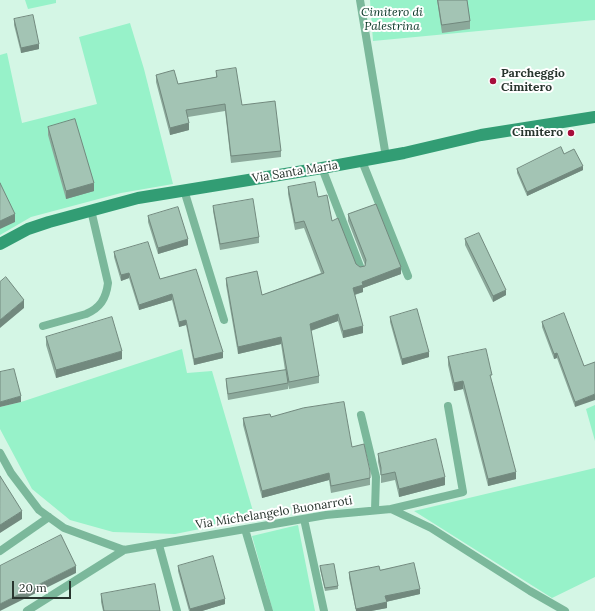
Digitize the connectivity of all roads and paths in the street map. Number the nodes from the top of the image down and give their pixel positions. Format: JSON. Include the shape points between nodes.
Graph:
{"nodes":[{"id":1,"x":360,"y":0,"type":"edge"},
{"id":2,"x":595,"y":116,"type":"edge"},
{"id":3,"x":386,"y":156,"type":"junction"},
{"id":4,"x":362,"y":161,"type":"junction"},
{"id":5,"x":322,"y":168,"type":"junction"},
{"id":6,"x":184,"y":190,"type":"junction"},
{"id":7,"x":91,"y":210,"type":"junction"},
{"id":8,"x":0,"y":244,"type":"edge"},
{"id":9,"x":361,"y":269,"type":"edge"},
{"id":10,"x":408,"y":276,"type":"dead end"},
{"id":11,"x":224,"y":320,"type":"dead end"},
{"id":12,"x":43,"y":326,"type":"dead end"},
{"id":13,"x":448,"y":406,"type":"dead end"},
{"id":14,"x":360,"y":415,"type":"dead end"},
{"id":15,"x":0,"y":453,"type":"edge"},
{"id":16,"x":391,"y":509,"type":"junction"},
{"id":17,"x":375,"y":510,"type":"junction"},
{"id":18,"x":49,"y":518,"type":"junction"},
{"id":19,"x":304,"y":519,"type":"junction"},
{"id":20,"x":245,"y":529,"type":"junction"},
{"id":21,"x":159,"y":545,"type":"junction"},
{"id":22,"x":124,"y":550,"type":"junction"},
{"id":23,"x":0,"y":551,"type":"edge"},
{"id":24,"x":27,"y":611,"type":"edge"},
{"id":25,"x":177,"y":611,"type":"edge"},
{"id":26,"x":269,"y":611,"type":"edge"},
{"id":27,"x":324,"y":611,"type":"edge"},
{"id":28,"x":565,"y":611,"type":"edge"}],
"edges":[{"from":1,"to":3,"type":"lane"},
{"from":2,"to":3,"type":"street","name":"Via Santa Maria","via":[[481,135]]},
{"from":3,"to":4,"type":"street","name":"Via Santa Maria"},
{"from":4,"to":5,"type":"street","name":"Via Santa Maria"},
{"from":4,"to":10,"type":"lane"},
{"from":5,"to":6,"type":"street","name":"Via Santa Maria"},
{"from":5,"to":9,"type":"lane"},
{"from":6,"to":7,"type":"street","name":"Via Santa Maria"},
{"from":6,"to":11,"type":"lane"},
{"from":7,"to":8,"type":"street","name":"Via Santa Maria","via":[[28,229]]},
{"from":7,"to":12,"type":"lane","via":[[108,283],[105,296],[92,312]]},
{"from":13,"to":16,"type":"lane","via":[[463,492]]},
{"from":14,"to":17,"type":"lane","via":[[376,477]]},
{"from":15,"to":18,"type":"lane","name":"Via Michelangelo Buonarroti","via":[[20,486],[39,510]]},
{"from":16,"to":17,"type":"lane","name":"Via Michelangelo Buonarroti"},
{"from":16,"to":28,"type":"lane","name":"Via Michelangelo Buonarroti","via":[[431,528]]},
{"from":17,"to":19,"type":"lane","name":"Via Michelangelo Buonarroti"},
{"from":18,"to":22,"type":"lane","name":"Via Michelangelo Buonarroti","via":[[64,528]]},
{"from":18,"to":23,"type":"lane"},
{"from":19,"to":20,"type":"lane","name":"Via Michelangelo Buonarroti"},
{"from":19,"to":27,"type":"lane"},
{"from":20,"to":21,"type":"lane","name":"Via Michelangelo Buonarroti"},
{"from":20,"to":26,"type":"lane"},
{"from":21,"to":22,"type":"lane","name":"Via Michelangelo Buonarroti"},
{"from":21,"to":25,"type":"lane"},
{"from":22,"to":24,"type":"lane"}]}
